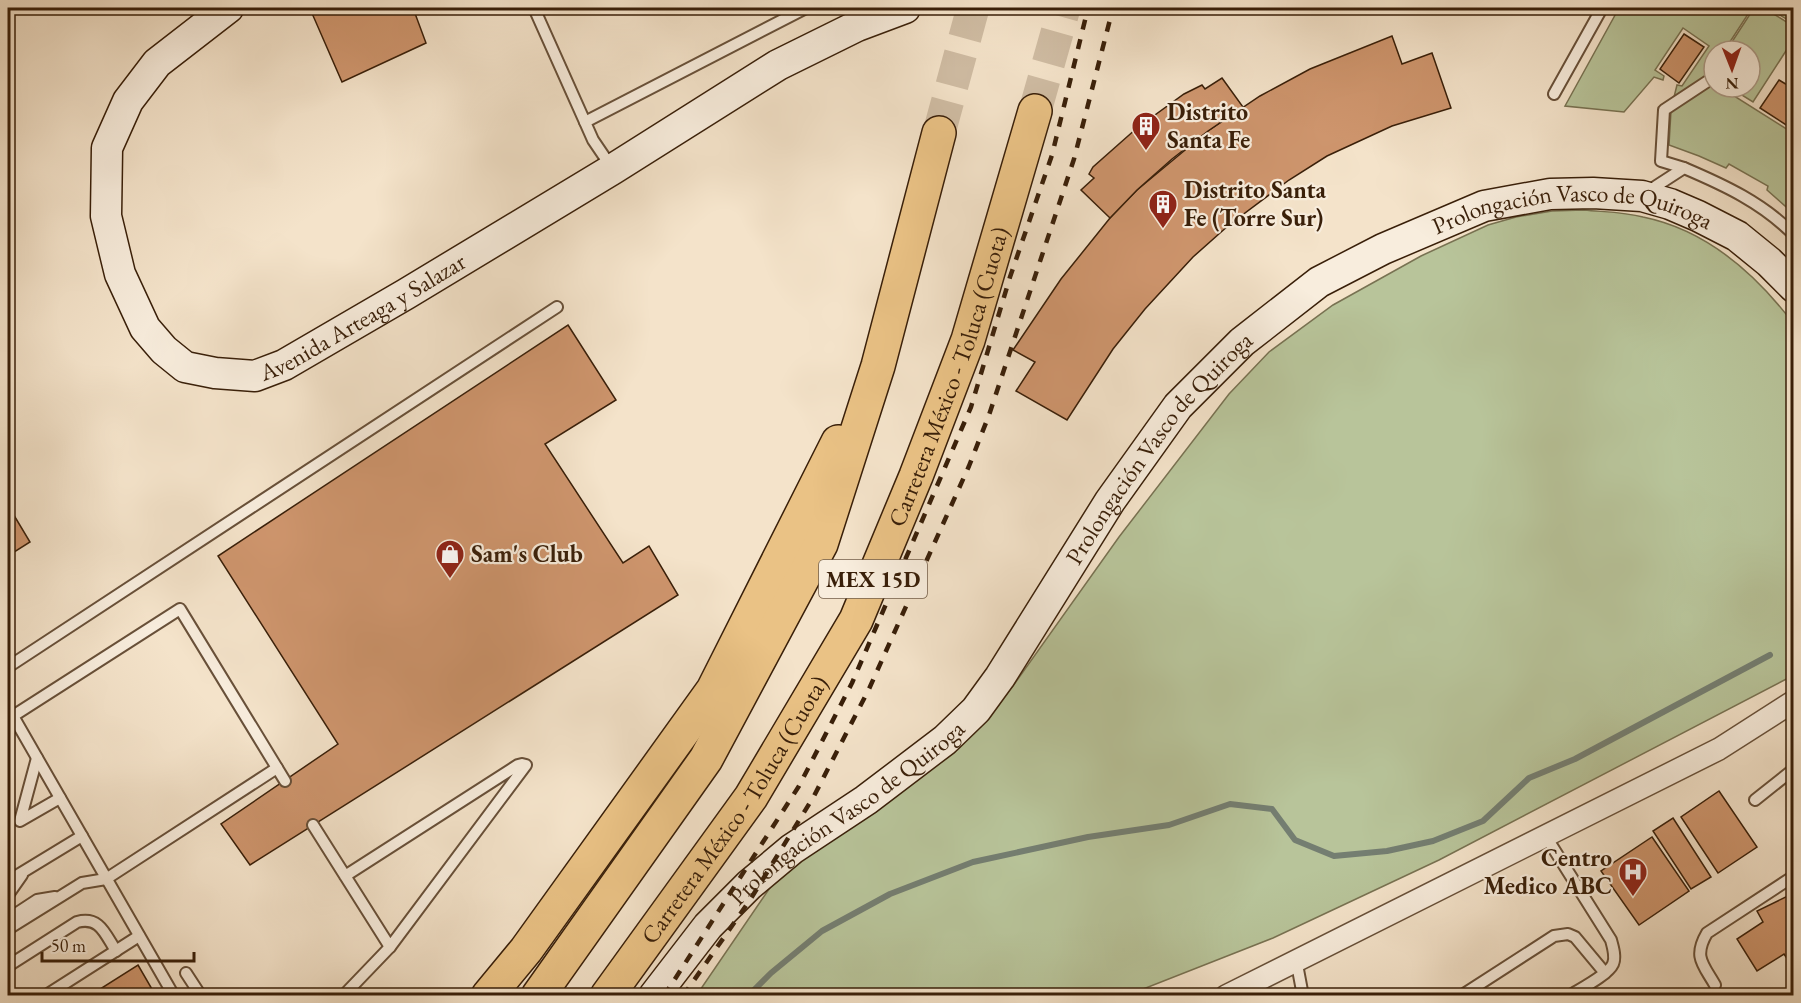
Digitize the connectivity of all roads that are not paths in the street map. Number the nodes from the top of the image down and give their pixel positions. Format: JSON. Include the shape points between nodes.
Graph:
{"nodes":[{"id":1,"x":228,"y":8,"type":"edge"},
{"id":2,"x":534,"y":8,"type":"edge"},
{"id":3,"x":806,"y":8,"type":"edge"},
{"id":4,"x":904,"y":8,"type":"edge"},
{"id":5,"x":1602,"y":8,"type":"edge"},
{"id":6,"x":1702,"y":85,"type":"edge"},
{"id":7,"x":1554,"y":94,"type":"dead end"},
{"id":8,"x":1035,"y":111,"type":"tunnel mouth"},
{"id":9,"x":585,"y":122,"type":"junction"},
{"id":10,"x":939,"y":133,"type":"tunnel mouth"},
{"id":11,"x":1684,"y":168,"type":"junction"},
{"id":12,"x":613,"y":170,"type":"junction"},
{"id":13,"x":1642,"y":196,"type":"junction"},
{"id":14,"x":1794,"y":236,"type":"edge"},
{"id":15,"x":1794,"y":287,"type":"edge"},
{"id":16,"x":556,"y":307,"type":"dead end"},
{"id":17,"x":878,"y":366,"type":"junction"},
{"id":18,"x":8,"y":667,"type":"edge"},
{"id":19,"x":1794,"y":702,"type":"edge"},
{"id":20,"x":37,"y":758,"type":"junction"},
{"id":21,"x":277,"y":768,"type":"junction"},
{"id":22,"x":1794,"y":769,"type":"edge"},
{"id":23,"x":285,"y":781,"type":"dead end"},
{"id":24,"x":60,"y":798,"type":"junction"},
{"id":25,"x":1755,"y":800,"type":"dead end"},
{"id":26,"x":313,"y":825,"type":"dead end"},
{"id":27,"x":1545,"y":835,"type":"junction"},
{"id":28,"x":82,"y":836,"type":"junction"},
{"id":29,"x":26,"y":870,"type":"junction"},
{"id":30,"x":8,"y":874,"type":"edge"},
{"id":31,"x":345,"y":876,"type":"junction"},
{"id":32,"x":1794,"y":876,"type":"edge"},
{"id":33,"x":106,"y":879,"type":"junction"},
{"id":34,"x":8,"y":881,"type":"edge"},
{"id":35,"x":8,"y":895,"type":"edge"},
{"id":36,"x":61,"y":896,"type":"junction"},
{"id":37,"x":8,"y":919,"type":"edge"},
{"id":38,"x":8,"y":929,"type":"edge"},
{"id":39,"x":140,"y":936,"type":"junction"},
{"id":40,"x":390,"y":947,"type":"junction"},
{"id":41,"x":116,"y":951,"type":"junction"},
{"id":42,"x":1296,"y":959,"type":"junction"},
{"id":43,"x":8,"y":966,"type":"edge"},
{"id":44,"x":186,"y":973,"type":"dead end"},
{"id":45,"x":1605,"y":973,"type":"junction"},
{"id":46,"x":1715,"y":986,"type":"dead end"},
{"id":47,"x":1230,"y":995,"type":"edge"},
{"id":48,"x":45,"y":996,"type":"edge"},
{"id":49,"x":174,"y":996,"type":"edge"},
{"id":50,"x":201,"y":996,"type":"edge"},
{"id":51,"x":343,"y":996,"type":"edge"},
{"id":52,"x":488,"y":996,"type":"edge"},
{"id":53,"x":538,"y":996,"type":"edge"},
{"id":54,"x":607,"y":996,"type":"edge"},
{"id":55,"x":654,"y":996,"type":"edge"},
{"id":56,"x":1303,"y":996,"type":"edge"},
{"id":57,"x":1461,"y":996,"type":"edge"},
{"id":58,"x":1569,"y":996,"type":"edge"}],
"edges":[{"from":1,"to":12,"type":"street","name":"Avenida Arteaga y Salazar","via":[[157,63],[128,101],[107,148],[106,216],[120,274],[145,328],[185,367],[255,376],[284,365]]},
{"from":2,"to":9,"type":"lane"},
{"from":3,"to":9,"type":"lane"},
{"from":4,"to":12,"type":"street","name":"Avenida Arteaga y Salazar","via":[[856,26],[778,65]]},
{"from":5,"to":7,"type":"lane"},
{"from":6,"to":11,"type":"lane","via":[[1664,110],[1661,160]]},
{"from":8,"to":54,"type":"highway","name":"Carretera México - Toluca (Cuota)","number":"MEX 15D","via":[[968,339],[856,620],[751,797]]},
{"from":9,"to":12,"type":"lane"},
{"from":10,"to":17,"type":"highway","number":"MEX 15D"},
{"from":11,"to":13,"type":"lane"},
{"from":11,"to":14,"type":"lane","via":[[1742,194]]},
{"from":13,"to":15,"type":"street","name":"Prolongación Vasco de Quiroga","via":[[1670,204],[1737,236]]},
{"from":13,"to":55,"type":"street","name":"Prolongación Vasco de Quiroga","via":[[1550,194],[1484,206],[1383,249],[1319,282],[1242,342],[1178,406],[1110,501],[976,710],[945,740],[866,800],[792,849],[749,885],[708,926]]},
{"from":16,"to":18,"type":"lane"},
{"from":17,"to":52,"type":"highway","via":[[713,690],[526,950]]},
{"from":17,"to":53,"type":"highway","number":"MEX 15D","via":[[821,544],[747,685],[706,759]]},
{"from":19,"to":27,"type":"street","via":[[1719,748]]},
{"from":20,"to":21,"type":"lane","via":[[13,716],[180,609]]},
{"from":20,"to":24,"type":"lane"},
{"from":20,"to":24,"type":"lane","via":[[20,821]]},
{"from":21,"to":23,"type":"lane"},
{"from":21,"to":33,"type":"lane"},
{"from":22,"to":25,"type":"lane"},
{"from":24,"to":28,"type":"lane"},
{"from":26,"to":31,"type":"lane"},
{"from":27,"to":42,"type":"street"},
{"from":27,"to":45,"type":"lane","via":[[1611,940],[1613,964]]},
{"from":28,"to":29,"type":"lane"},
{"from":28,"to":33,"type":"lane"},
{"from":29,"to":30,"type":"lane"},
{"from":29,"to":34,"type":"lane"},
{"from":29,"to":35,"type":"lane"},
{"from":31,"to":40,"type":"lane"},
{"from":31,"to":40,"type":"lane","via":[[518,765],[526,765]]},
{"from":32,"to":46,"type":"lane","via":[[1707,933],[1699,946],[1700,958]]},
{"from":33,"to":36,"type":"lane","via":[[82,883]]},
{"from":33,"to":39,"type":"lane"},
{"from":36,"to":37,"type":"lane","via":[[37,900]]},
{"from":36,"to":38,"type":"lane"},
{"from":39,"to":41,"type":"lane"},
{"from":39,"to":49,"type":"lane"},
{"from":40,"to":51,"type":"lane"},
{"from":41,"to":43,"type":"lane","via":[[100,927],[86,920]]},
{"from":41,"to":48,"type":"lane"},
{"from":42,"to":47,"type":"street"},
{"from":42,"to":56,"type":"lane"},
{"from":44,"to":50,"type":"lane"},
{"from":45,"to":57,"type":"lane","via":[[1575,937],[1554,936]]},
{"from":45,"to":58,"type":"lane"}]}
